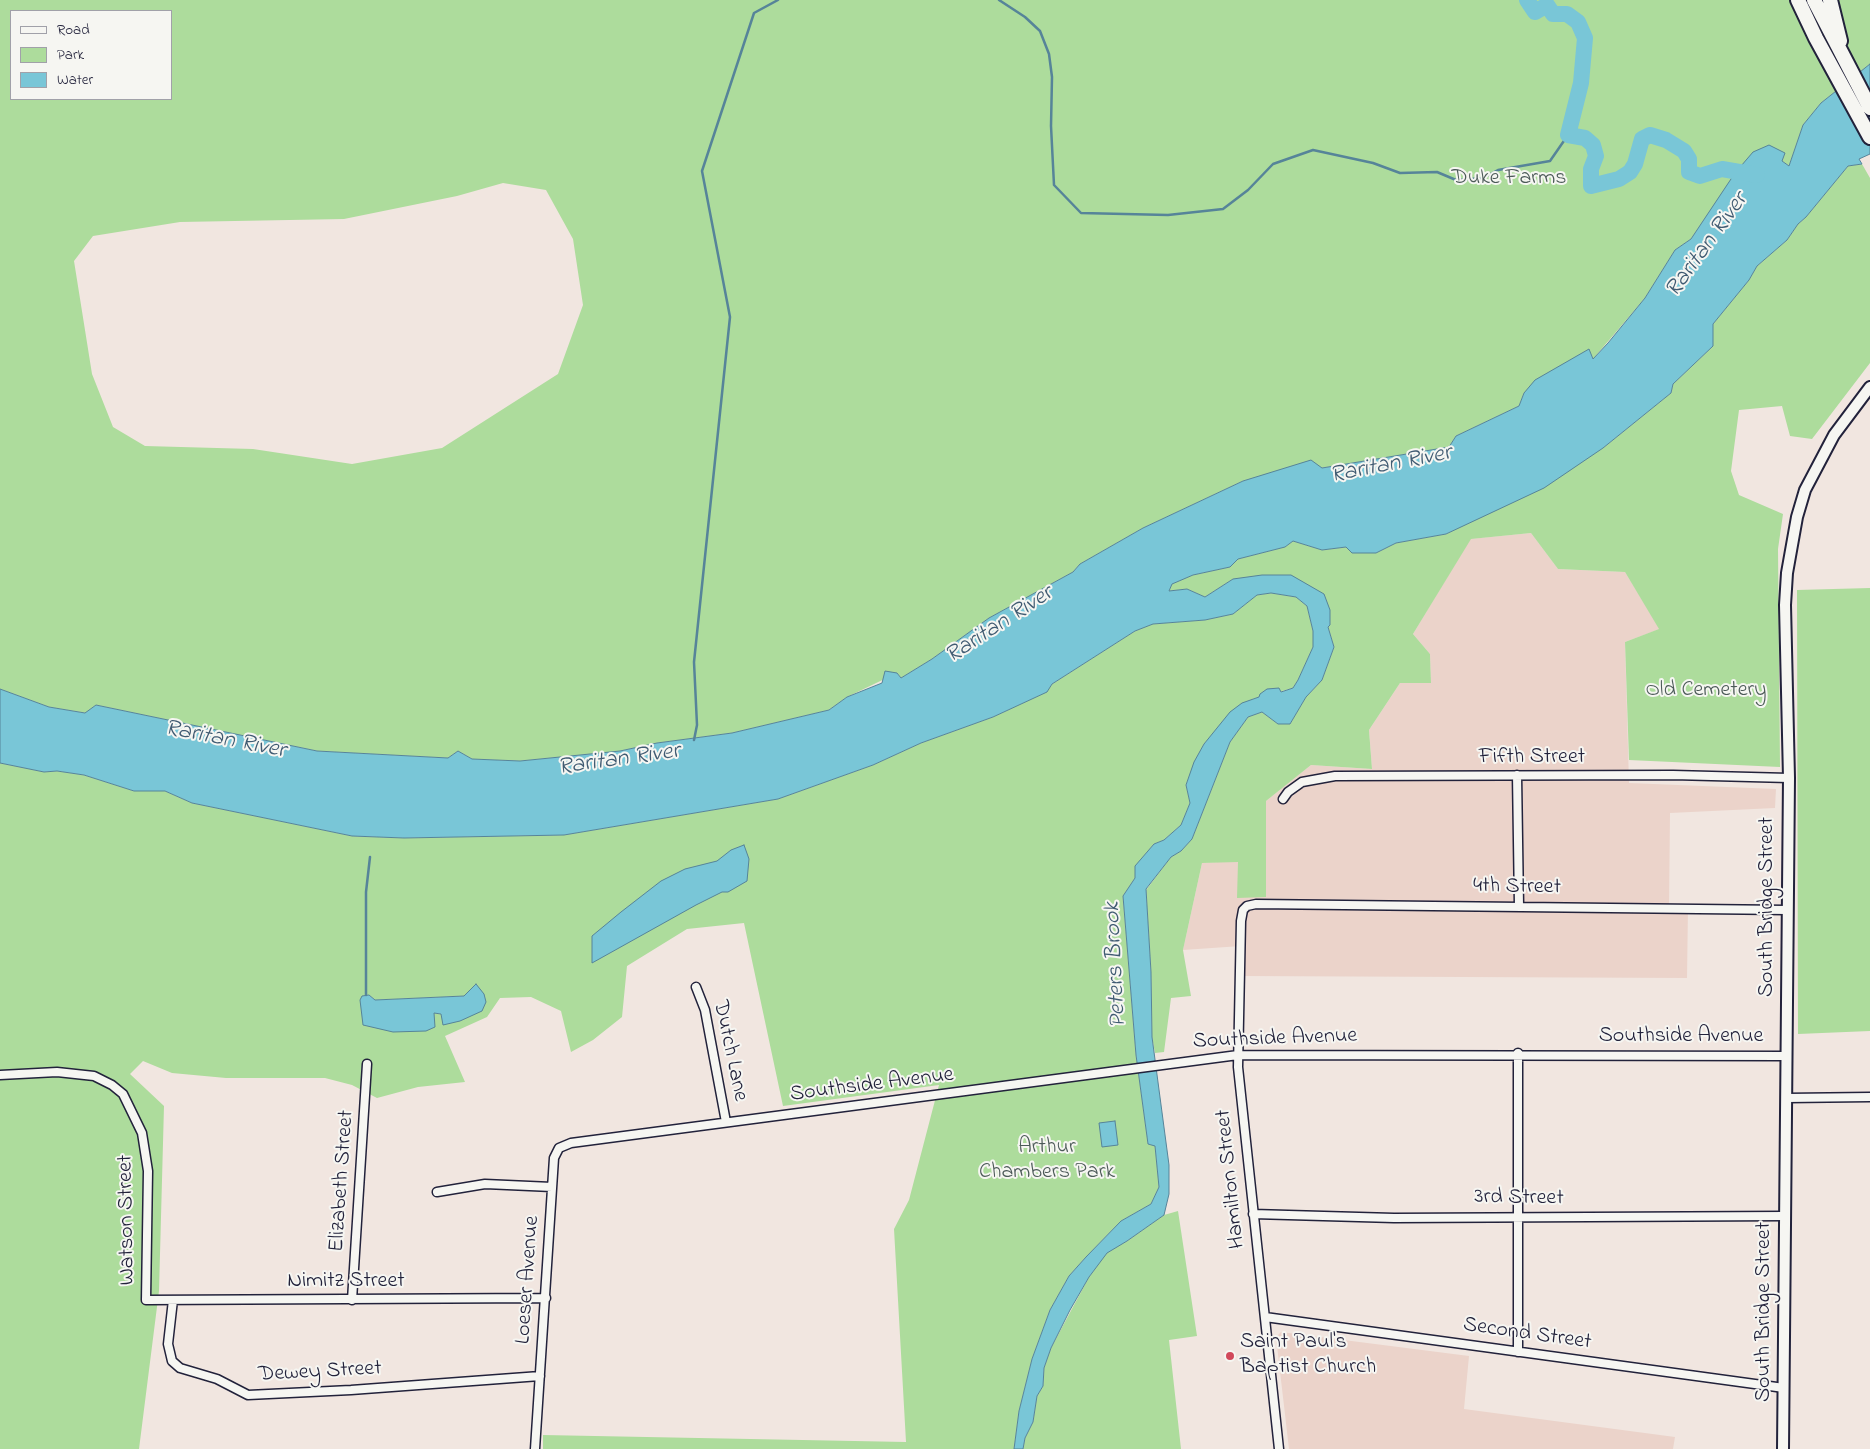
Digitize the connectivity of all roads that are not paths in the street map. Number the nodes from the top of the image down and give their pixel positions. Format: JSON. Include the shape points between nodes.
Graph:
{"nodes":[{"id":1,"x":1798,"y":0,"type":"edge"},
{"id":2,"x":1814,"y":0,"type":"edge"},
{"id":3,"x":1830,"y":0,"type":"edge"},
{"id":4,"x":1833,"y":29,"type":"junction"},
{"id":5,"x":1870,"y":108,"type":"edge"},
{"id":6,"x":1870,"y":137,"type":"edge"},
{"id":7,"x":1870,"y":387,"type":"edge"},
{"id":8,"x":1517,"y":775,"type":"junction"},
{"id":9,"x":1789,"y":778,"type":"junction"},
{"id":10,"x":1283,"y":799,"type":"dead end"},
{"id":11,"x":1247,"y":906,"type":"joint"},
{"id":12,"x":1519,"y":906,"type":"junction"},
{"id":13,"x":1787,"y":910,"type":"junction"},
{"id":14,"x":696,"y":988,"type":"dead end"},
{"id":15,"x":1518,"y":1053,"type":"junction"},
{"id":16,"x":1238,"y":1055,"type":"junction"},
{"id":17,"x":1786,"y":1056,"type":"junction"},
{"id":18,"x":367,"y":1064,"type":"dead end"},
{"id":19,"x":0,"y":1074,"type":"edge"},
{"id":20,"x":1870,"y":1097,"type":"edge"},
{"id":21,"x":1787,"y":1098,"type":"junction"},
{"id":22,"x":726,"y":1122,"type":"junction"},
{"id":23,"x":591,"y":1140,"type":"joint"},
{"id":24,"x":552,"y":1187,"type":"junction"},
{"id":25,"x":438,"y":1192,"type":"dead end"},
{"id":26,"x":1253,"y":1214,"type":"junction"},
{"id":27,"x":1785,"y":1216,"type":"junction"},
{"id":28,"x":1519,"y":1217,"type":"junction"},
{"id":29,"x":546,"y":1298,"type":"junction"},
{"id":30,"x":146,"y":1300,"type":"joint"},
{"id":31,"x":173,"y":1300,"type":"junction"},
{"id":32,"x":352,"y":1300,"type":"junction"},
{"id":33,"x":1265,"y":1317,"type":"junction"},
{"id":34,"x":1518,"y":1352,"type":"junction"},
{"id":35,"x":540,"y":1376,"type":"junction"},
{"id":36,"x":1784,"y":1388,"type":"junction"},
{"id":37,"x":535,"y":1449,"type":"edge"},
{"id":38,"x":1279,"y":1449,"type":"edge"},
{"id":39,"x":1783,"y":1449,"type":"edge"}],
"edges":[{"from":1,"to":6,"type":"highway"},
{"from":2,"to":4,"type":"highway"},
{"from":3,"to":4,"type":"highway"},
{"from":4,"to":5,"type":"highway","via":[[1846,64]]},
{"from":7,"to":9,"type":"street","name":"South Bridge Street","via":[[1834,435],[1816,466],[1792,537],[1785,605]]},
{"from":8,"to":9,"type":"street","name":"Fifth Street"},
{"from":8,"to":10,"type":"street","name":"Fifth Street","via":[[1335,776],[1302,782]]},
{"from":8,"to":12,"type":"street"},
{"from":9,"to":13,"type":"street","name":"South Bridge Street"},
{"from":11,"to":12,"type":"street","name":"4th Street"},
{"from":11,"to":16,"type":"street","name":"Hamilton Street","via":[[1241,921]]},
{"from":12,"to":13,"type":"street","name":"4th Street"},
{"from":13,"to":17,"type":"street","name":"South Bridge Street"},
{"from":14,"to":22,"type":"street","name":"Dutch Lane","via":[[705,1010]]},
{"from":15,"to":16,"type":"street","name":"Southside Avenue"},
{"from":15,"to":17,"type":"street","name":"Southside Avenue"},
{"from":15,"to":28,"type":"street"},
{"from":16,"to":22,"type":"street","name":"Southside Avenue"},
{"from":16,"to":26,"type":"street","name":"Hamilton Street"},
{"from":17,"to":21,"type":"street","name":"South Bridge Street"},
{"from":18,"to":32,"type":"street","name":"Elizabeth Street"},
{"from":19,"to":30,"type":"street","name":"Watson Street","via":[[58,1072],[94,1076],[112,1084],[123,1094],[142,1133],[148,1171]]},
{"from":20,"to":21,"type":"street"},
{"from":21,"to":27,"type":"street","name":"South Bridge Street"},
{"from":22,"to":23,"type":"street","name":"Southside Avenue"},
{"from":23,"to":24,"type":"street","name":"Loeser Avenue","via":[[559,1148],[554,1158]]},
{"from":24,"to":25,"type":"street","via":[[485,1184]]},
{"from":24,"to":29,"type":"street","name":"Loeser Avenue"},
{"from":26,"to":28,"type":"street","name":"3rd Street"},
{"from":26,"to":33,"type":"street","name":"Hamilton Street"},
{"from":27,"to":28,"type":"street","name":"3rd Street"},
{"from":27,"to":36,"type":"street","name":"South Bridge Street"},
{"from":28,"to":34,"type":"street"},
{"from":29,"to":32,"type":"street","name":"Nimitz Street"},
{"from":29,"to":35,"type":"street","name":"Loeser Avenue"},
{"from":30,"to":31,"type":"street","name":"Nimitz Street"},
{"from":31,"to":32,"type":"street","name":"Nimitz Street"},
{"from":31,"to":35,"type":"street","name":"Dewey Street","via":[[168,1344],[172,1361],[180,1368],[217,1379],[248,1395]]},
{"from":33,"to":34,"type":"street","name":"Second Street"},
{"from":33,"to":38,"type":"street","name":"Hamilton Street"},
{"from":34,"to":36,"type":"street","name":"Second Street"},
{"from":35,"to":37,"type":"street","name":"Loeser Avenue"},
{"from":36,"to":39,"type":"street","name":"South Bridge Street"}]}
